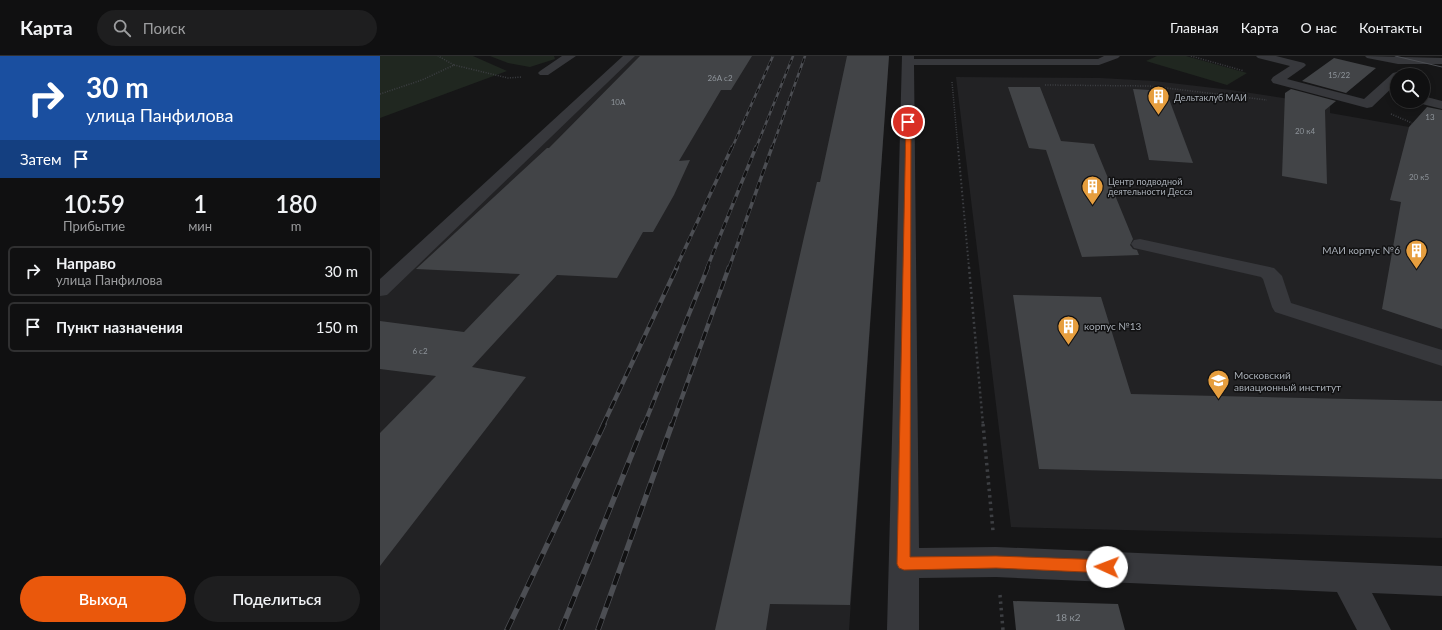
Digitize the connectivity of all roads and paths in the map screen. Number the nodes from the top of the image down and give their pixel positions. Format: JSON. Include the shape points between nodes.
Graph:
{"nodes":[{"id":1,"x":438,"y":56,"type":"edge"},
{"id":2,"x":570,"y":56,"type":"edge"},
{"id":3,"x":629,"y":56,"type":"edge"},
{"id":4,"x":1114,"y":56,"type":"edge"},
{"id":5,"x":1191,"y":56,"type":"edge"},
{"id":6,"x":1262,"y":56,"type":"edge"},
{"id":7,"x":1371,"y":56,"type":"edge"},
{"id":8,"x":908,"y":59,"type":"edge"},
{"id":9,"x":1391,"y":60,"type":"junction"},
{"id":10,"x":1442,"y":61,"type":"edge"},
{"id":11,"x":946,"y":62,"type":"junction"},
{"id":12,"x":454,"y":65,"type":"junction"},
{"id":13,"x":1401,"y":68,"type":"edge"},
{"id":14,"x":544,"y":73,"type":"joint"},
{"id":15,"x":1278,"y":80,"type":"junction"},
{"id":16,"x":1390,"y":82,"type":"edge"},
{"id":17,"x":952,"y":84,"type":"junction"},
{"id":18,"x":957,"y":84,"type":"dead end"},
{"id":19,"x":1045,"y":85,"type":"dead end"},
{"id":20,"x":1382,"y":90,"type":"junction"},
{"id":21,"x":1390,"y":92,"type":"edge"},
{"id":22,"x":380,"y":94,"type":"edge"},
{"id":23,"x":1272,"y":101,"type":"dead end"},
{"id":24,"x":1430,"y":102,"type":"edge"},
{"id":25,"x":1442,"y":105,"type":"edge"},
{"id":26,"x":1140,"y":244,"type":"dead end"},
{"id":27,"x":380,"y":290,"type":"edge"},
{"id":28,"x":1442,"y":358,"type":"edge"},
{"id":29,"x":996,"y":562,"type":"junction"},
{"id":30,"x":904,"y":564,"type":"junction"},
{"id":31,"x":1345,"y":576,"type":"junction"},
{"id":32,"x":1442,"y":580,"type":"edge"},
{"id":33,"x":903,"y":630,"type":"edge"},
{"id":34,"x":1003,"y":630,"type":"edge"},
{"id":35,"x":1375,"y":630,"type":"edge"}],
"edges":[{"from":1,"to":12,"type":"path"},
{"from":2,"to":14,"type":"street"},
{"from":3,"to":27,"type":"street"},
{"from":4,"to":11,"type":"street","via":[[1099,62]]},
{"from":5,"to":15,"type":"path"},
{"from":6,"to":15,"type":"street","via":[[1300,66]]},
{"from":7,"to":9,"type":"street"},
{"from":8,"to":11,"type":"street"},
{"from":8,"to":30,"type":"street"},
{"from":9,"to":10,"type":"street"},
{"from":9,"to":13,"type":"street"},
{"from":11,"to":17,"type":"path"},
{"from":12,"to":14,"type":"path","via":[[508,78],[528,78]]},
{"from":12,"to":22,"type":"path","via":[[422,80]]},
{"from":15,"to":20,"type":"street","via":[[1367,104]]},
{"from":16,"to":20,"type":"street"},
{"from":17,"to":18,"type":"path"},
{"from":17,"to":29,"type":"path"},
{"from":19,"to":23,"type":"path","via":[[1149,86]]},
{"from":20,"to":21,"type":"street"},
{"from":24,"to":25,"type":"street"},
{"from":26,"to":28,"type":"street","via":[[1267,272],[1272,276],[1282,307]]},
{"from":29,"to":30,"type":"street"},
{"from":29,"to":31,"type":"street"},
{"from":29,"to":34,"type":"path"},
{"from":30,"to":33,"type":"street"},
{"from":31,"to":32,"type":"street"},
{"from":31,"to":35,"type":"street"}]}
